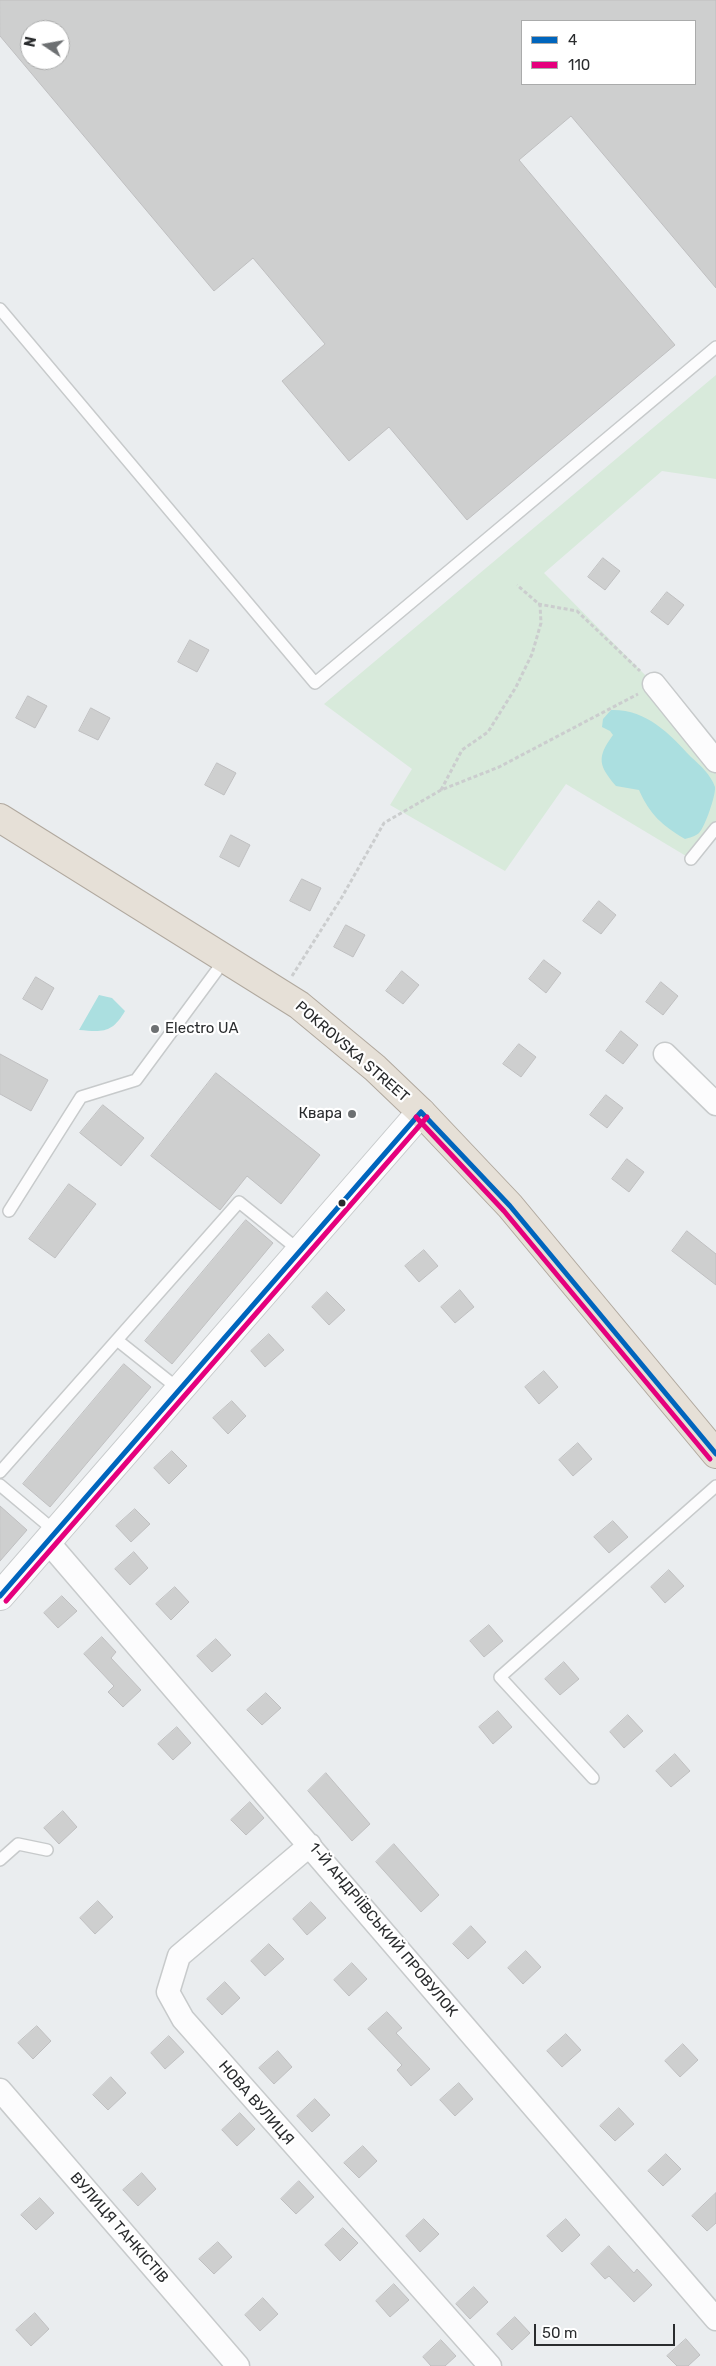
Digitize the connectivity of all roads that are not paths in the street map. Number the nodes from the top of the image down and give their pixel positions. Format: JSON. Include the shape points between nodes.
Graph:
{"nodes":[{"id":1,"x":0,"y":309,"type":"edge"},
{"id":2,"x":716,"y":347,"type":"edge"},
{"id":3,"x":654,"y":684,"type":"road end"},
{"id":4,"x":716,"y":762,"type":"edge"},
{"id":5,"x":0,"y":818,"type":"edge"},
{"id":6,"x":716,"y":828,"type":"edge"},
{"id":7,"x":691,"y":859,"type":"dead end"},
{"id":8,"x":226,"y":958,"type":"junction"},
{"id":9,"x":665,"y":1054,"type":"dead end"},
{"id":10,"x":716,"y":1104,"type":"edge"},
{"id":11,"x":421,"y":1112,"type":"junction"},
{"id":12,"x":9,"y":1211,"type":"dead end"},
{"id":13,"x":301,"y":1252,"type":"junction"},
{"id":14,"x":117,"y":1340,"type":"junction"},
{"id":15,"x":180,"y":1390,"type":"junction"},
{"id":16,"x":716,"y":1454,"type":"edge"},
{"id":17,"x":0,"y":1472,"type":"edge"},
{"id":18,"x":0,"y":1485,"type":"edge"},
{"id":19,"x":716,"y":1486,"type":"edge"},
{"id":20,"x":52,"y":1537,"type":"junction"},
{"id":21,"x":0,"y":1596,"type":"edge"},
{"id":22,"x":593,"y":1778,"type":"dead end"},
{"id":23,"x":310,"y":1845,"type":"junction"},
{"id":24,"x":47,"y":1850,"type":"dead end"},
{"id":25,"x":0,"y":1860,"type":"edge"},
{"id":26,"x":0,"y":2090,"type":"edge"},
{"id":27,"x":716,"y":2320,"type":"edge"},
{"id":28,"x":238,"y":2366,"type":"edge"},
{"id":29,"x":490,"y":2366,"type":"edge"}],
"edges":[{"from":1,"to":2,"type":"lane","via":[[315,682]]},
{"from":3,"to":4,"type":"street"},
{"from":5,"to":8,"type":"highway","name":"POKROVSKA STREET"},
{"from":6,"to":7,"type":"lane"},
{"from":8,"to":11,"type":"highway","name":"POKROVSKA STREET","via":[[299,1005],[375,1068]]},
{"from":8,"to":12,"type":"lane","via":[[136,1080],[81,1097]]},
{"from":9,"to":10,"type":"street"},
{"from":11,"to":13,"type":"street"},
{"from":11,"to":16,"type":"highway","name":"POKROVSKA STREET","via":[[510,1206]]},
{"from":13,"to":14,"type":"lane","via":[[239,1202]]},
{"from":13,"to":15,"type":"street"},
{"from":14,"to":15,"type":"lane"},
{"from":14,"to":17,"type":"lane"},
{"from":15,"to":20,"type":"street"},
{"from":18,"to":20,"type":"lane"},
{"from":19,"to":22,"type":"lane","via":[[500,1677]]},
{"from":20,"to":21,"type":"street"},
{"from":20,"to":23,"type":"street","name":"1-Й АНДРІЇВСЬКИЙ ПРОВУЛОК"},
{"from":23,"to":27,"type":"street","name":"1-Й АНДРІЇВСЬКИЙ ПРОВУЛОК"},
{"from":23,"to":29,"type":"street","name":"НОВА ВУЛИЦЯ","via":[[179,1956],[168,1992],[182,2019]]},
{"from":24,"to":25,"type":"lane","via":[[18,1844]]},
{"from":26,"to":28,"type":"street","name":"ВУЛИЦЯ ТАНКІСТІВ"}]}
